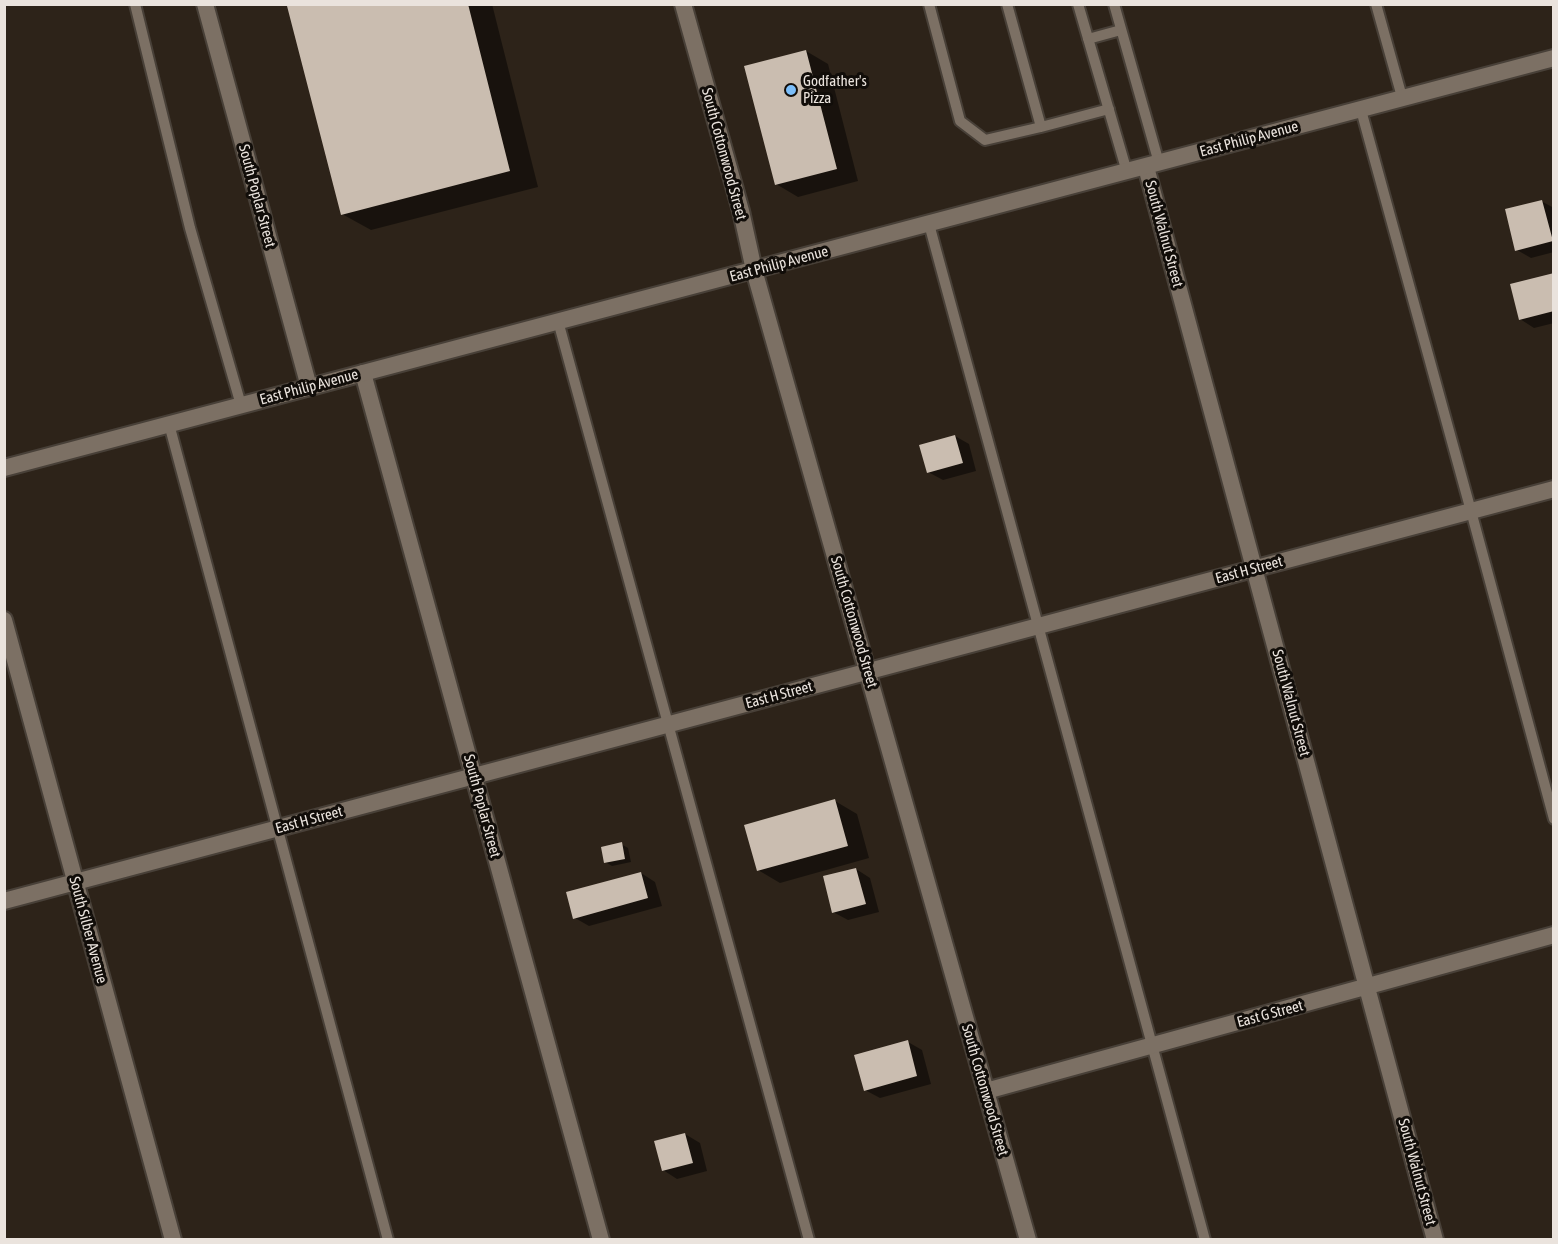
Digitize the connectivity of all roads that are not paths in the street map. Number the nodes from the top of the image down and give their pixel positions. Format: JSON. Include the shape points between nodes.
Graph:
{"nodes":[{"id":1,"x":135,"y":4,"type":"edge"},
{"id":2,"x":205,"y":4,"type":"edge"},
{"id":3,"x":683,"y":4,"type":"edge"},
{"id":4,"x":929,"y":4,"type":"edge"},
{"id":5,"x":1007,"y":4,"type":"edge"},
{"id":6,"x":1078,"y":4,"type":"edge"},
{"id":7,"x":1114,"y":4,"type":"edge"},
{"id":8,"x":1376,"y":4,"type":"edge"},
{"id":9,"x":1121,"y":30,"type":"junction"},
{"id":10,"x":1088,"y":39,"type":"junction"},
{"id":11,"x":1554,"y":58,"type":"edge"},
{"id":12,"x":1402,"y":97,"type":"junction"},
{"id":13,"x":1108,"y":109,"type":"junction"},
{"id":14,"x":1361,"y":110,"type":"junction"},
{"id":15,"x":1041,"y":127,"type":"junction"},
{"id":16,"x":1152,"y":165,"type":"junction"},
{"id":17,"x":1127,"y":172,"type":"junction"},
{"id":18,"x":929,"y":224,"type":"junction"},
{"id":19,"x":754,"y":270,"type":"junction"},
{"id":20,"x":558,"y":321,"type":"junction"},
{"id":21,"x":363,"y":373,"type":"junction"},
{"id":22,"x":309,"y":387,"type":"junction"},
{"id":23,"x":241,"y":405,"type":"junction"},
{"id":24,"x":169,"y":424,"type":"junction"},
{"id":25,"x":4,"y":468,"type":"edge"},
{"id":26,"x":1554,"y":489,"type":"edge"},
{"id":27,"x":1471,"y":511,"type":"junction"},
{"id":28,"x":1255,"y":569,"type":"junction"},
{"id":29,"x":4,"y":620,"type":"edge"},
{"id":30,"x":1039,"y":626,"type":"junction"},
{"id":31,"x":867,"y":672,"type":"junction"},
{"id":32,"x":669,"y":725,"type":"junction"},
{"id":33,"x":474,"y":777,"type":"junction"},
{"id":34,"x":1554,"y":819,"type":"edge"},
{"id":35,"x":277,"y":829,"type":"junction"},
{"id":36,"x":75,"y":883,"type":"junction"},
{"id":37,"x":4,"y":901,"type":"edge"},
{"id":38,"x":1554,"y":935,"type":"edge"},
{"id":39,"x":1367,"y":987,"type":"junction"},
{"id":40,"x":1153,"y":1046,"type":"junction"},
{"id":41,"x":986,"y":1091,"type":"junction"},
{"id":42,"x":173,"y":1239,"type":"edge"},
{"id":43,"x":388,"y":1239,"type":"edge"},
{"id":44,"x":601,"y":1239,"type":"edge"},
{"id":45,"x":809,"y":1239,"type":"edge"},
{"id":46,"x":1028,"y":1239,"type":"edge"},
{"id":47,"x":1205,"y":1239,"type":"edge"},
{"id":48,"x":1436,"y":1239,"type":"edge"}],
"edges":[{"from":1,"to":23,"type":"lane","via":[[190,228]]},
{"from":2,"to":22,"type":"street","name":"South Poplar Street"},
{"from":3,"to":19,"type":"street","name":"South Cottonwood Street"},
{"from":4,"to":15,"type":"lane","via":[[960,121],[985,140]]},
{"from":5,"to":15,"type":"lane"},
{"from":6,"to":10,"type":"lane"},
{"from":7,"to":9,"type":"lane"},
{"from":8,"to":12,"type":"lane"},
{"from":9,"to":10,"type":"lane"},
{"from":9,"to":16,"type":"lane"},
{"from":10,"to":13,"type":"lane"},
{"from":11,"to":12,"type":"street","name":"East Philip Avenue"},
{"from":12,"to":14,"type":"street","name":"East Philip Avenue"},
{"from":13,"to":15,"type":"lane"},
{"from":13,"to":17,"type":"lane"},
{"from":14,"to":16,"type":"street","name":"East Philip Avenue"},
{"from":14,"to":27,"type":"lane"},
{"from":16,"to":17,"type":"street","name":"East Philip Avenue"},
{"from":16,"to":28,"type":"street","name":"South Walnut Street"},
{"from":17,"to":18,"type":"street","name":"East Philip Avenue"},
{"from":18,"to":19,"type":"street","name":"East Philip Avenue"},
{"from":18,"to":30,"type":"lane"},
{"from":19,"to":20,"type":"street","name":"East Philip Avenue"},
{"from":19,"to":31,"type":"street","name":"South Cottonwood Street"},
{"from":20,"to":21,"type":"street","name":"East Philip Avenue"},
{"from":20,"to":32,"type":"lane"},
{"from":21,"to":22,"type":"street","name":"East Philip Avenue"},
{"from":21,"to":33,"type":"street","name":"South Poplar Street"},
{"from":22,"to":23,"type":"street","name":"East Philip Avenue"},
{"from":23,"to":24,"type":"street","name":"East Philip Avenue"},
{"from":24,"to":25,"type":"street","name":"East Philip Avenue"},
{"from":24,"to":35,"type":"lane"},
{"from":26,"to":27,"type":"street","name":"East H Street"},
{"from":27,"to":28,"type":"street","name":"East H Street"},
{"from":27,"to":34,"type":"lane"},
{"from":28,"to":30,"type":"street","name":"East H Street"},
{"from":28,"to":39,"type":"street","name":"South Walnut Street"},
{"from":29,"to":36,"type":"street","name":"South Silber Avenue"},
{"from":30,"to":31,"type":"street","name":"East H Street"},
{"from":30,"to":40,"type":"lane"},
{"from":31,"to":32,"type":"street","name":"East H Street"},
{"from":31,"to":41,"type":"street","name":"South Cottonwood Street"},
{"from":32,"to":33,"type":"street","name":"East H Street"},
{"from":32,"to":45,"type":"lane"},
{"from":33,"to":35,"type":"street","name":"East H Street"},
{"from":33,"to":44,"type":"street","name":"South Poplar Street"},
{"from":35,"to":36,"type":"street","name":"East H Street"},
{"from":35,"to":43,"type":"lane"},
{"from":36,"to":37,"type":"street","name":"East H Street"},
{"from":36,"to":42,"type":"street","name":"South Silber Avenue"},
{"from":38,"to":39,"type":"street","name":"East G Street"},
{"from":39,"to":40,"type":"street","name":"East G Street"},
{"from":39,"to":48,"type":"street","name":"South Walnut Street"},
{"from":40,"to":41,"type":"street","name":"East G Street"},
{"from":40,"to":47,"type":"lane"},
{"from":41,"to":46,"type":"street","name":"South Cottonwood Street"}]}
